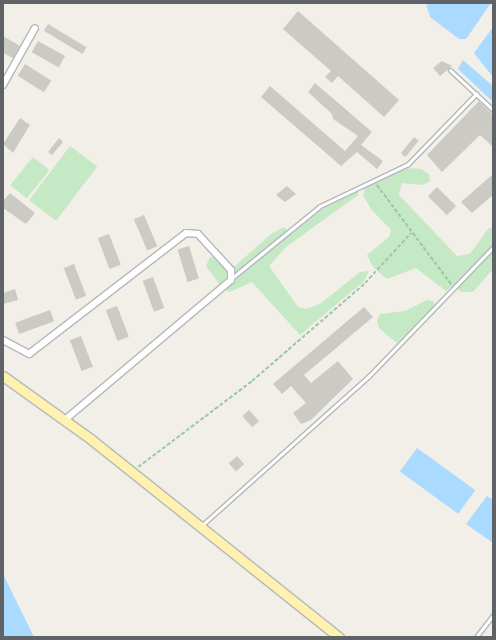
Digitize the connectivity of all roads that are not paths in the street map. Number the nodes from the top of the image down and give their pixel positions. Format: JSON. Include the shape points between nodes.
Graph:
{"nodes":[{"id":1,"x":35,"y":28,"type":"dead end"},
{"id":2,"x":450,"y":70,"type":"dead end"},
{"id":3,"x":3,"y":85,"type":"edge"},
{"id":4,"x":476,"y":94,"type":"junction"},
{"id":5,"x":493,"y":110,"type":"edge"},
{"id":6,"x":493,"y":247,"type":"edge"},
{"id":7,"x":233,"y":277,"type":"junction"},
{"id":8,"x":3,"y":340,"type":"edge"},
{"id":9,"x":3,"y":376,"type":"edge"},
{"id":10,"x":65,"y":420,"type":"junction"},
{"id":11,"x":201,"y":526,"type":"junction"},
{"id":12,"x":493,"y":615,"type":"edge"},
{"id":13,"x":339,"y":637,"type":"edge"},
{"id":14,"x":476,"y":637,"type":"edge"}],
"edges":[{"from":1,"to":3,"type":"street"},
{"from":2,"to":4,"type":"lane"},
{"from":4,"to":5,"type":"lane"},
{"from":4,"to":7,"type":"lane","via":[[408,164],[320,206]]},
{"from":6,"to":11,"type":"lane","via":[[369,376]]},
{"from":7,"to":8,"type":"street","via":[[231,270],[198,234],[186,233],[30,354]]},
{"from":7,"to":10,"type":"street"},
{"from":9,"to":10,"type":"main road"},
{"from":10,"to":11,"type":"main road"},
{"from":11,"to":13,"type":"main road"},
{"from":12,"to":14,"type":"lane"}]}
